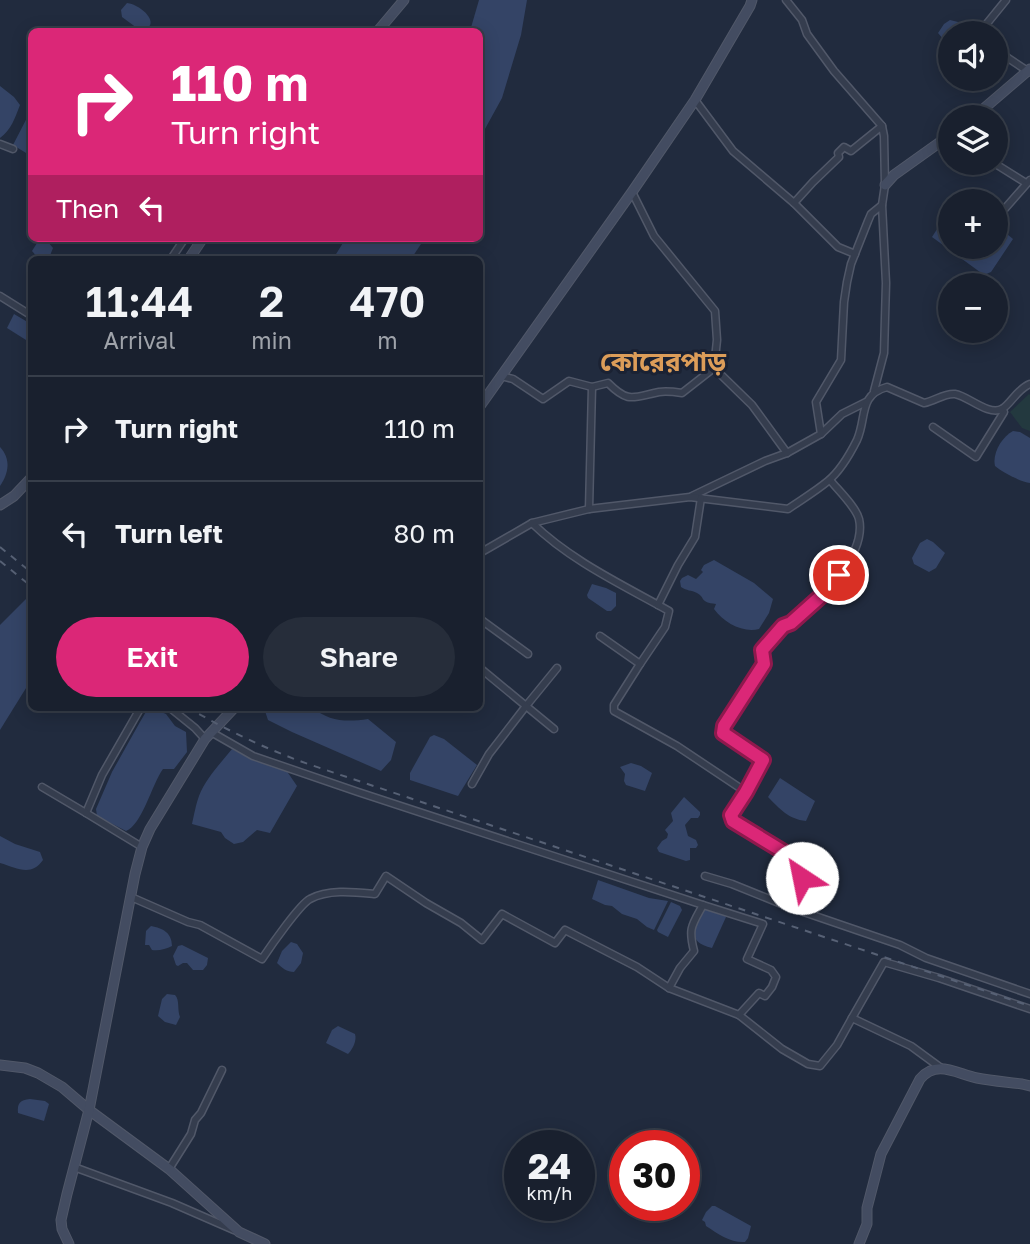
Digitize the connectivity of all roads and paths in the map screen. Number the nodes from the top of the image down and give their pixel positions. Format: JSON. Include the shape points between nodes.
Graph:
{"nodes":[{"id":1,"x":404,"y":0,"type":"edge"},
{"id":2,"x":752,"y":0,"type":"edge"},
{"id":3,"x":786,"y":0,"type":"edge"},
{"id":4,"x":1006,"y":0,"type":"edge"},
{"id":5,"x":989,"y":21,"type":"edge"},
{"id":6,"x":380,"y":28,"type":"edge"},
{"id":7,"x":1008,"y":58,"type":"edge"},
{"id":8,"x":1029,"y":71,"type":"edge"},
{"id":9,"x":695,"y":100,"type":"junction"},
{"id":10,"x":988,"y":105,"type":"edge"},
{"id":11,"x":882,"y":126,"type":"junction"},
{"id":12,"x":0,"y":144,"type":"edge"},
{"id":13,"x":938,"y":144,"type":"edge"},
{"id":14,"x":13,"y":149,"type":"dead end"},
{"id":15,"x":1008,"y":170,"type":"edge"},
{"id":16,"x":1028,"y":181,"type":"edge"},
{"id":17,"x":885,"y":185,"type":"junction"},
{"id":18,"x":632,"y":192,"type":"junction"},
{"id":19,"x":794,"y":204,"type":"junction"},
{"id":20,"x":1008,"y":204,"type":"edge"},
{"id":21,"x":882,"y":205,"type":"junction"},
{"id":22,"x":855,"y":254,"type":"junction"},
{"id":23,"x":0,"y":296,"type":"edge"},
{"id":24,"x":28,"y":314,"type":"edge"},
{"id":25,"x":714,"y":368,"type":"junction"},
{"id":26,"x":501,"y":376,"type":"junction"},
{"id":27,"x":1030,"y":384,"type":"edge"},
{"id":28,"x":592,"y":387,"type":"junction"},
{"id":29,"x":874,"y":391,"type":"junction"},
{"id":30,"x":483,"y":402,"type":"edge"},
{"id":31,"x":866,"y":402,"type":"junction"},
{"id":32,"x":1002,"y":409,"type":"junction"},
{"id":33,"x":933,"y":427,"type":"dead end"},
{"id":34,"x":821,"y":435,"type":"junction"},
{"id":35,"x":787,"y":453,"type":"junction"},
{"id":36,"x":830,"y":480,"type":"junction"},
{"id":37,"x":28,"y":481,"type":"edge"},
{"id":38,"x":690,"y":497,"type":"junction"},
{"id":39,"x":701,"y":498,"type":"junction"},
{"id":40,"x":0,"y":505,"type":"edge"},
{"id":41,"x":589,"y":509,"type":"junction"},
{"id":42,"x":532,"y":523,"type":"junction"},
{"id":43,"x":483,"y":551,"type":"edge"},
{"id":44,"x":658,"y":606,"type":"junction"},
{"id":45,"x":483,"y":621,"type":"edge"},
{"id":46,"x":600,"y":636,"type":"dead end"},
{"id":47,"x":528,"y":654,"type":"dead end"},
{"id":48,"x":640,"y":664,"type":"junction"},
{"id":49,"x":557,"y":668,"type":"dead end"},
{"id":50,"x":483,"y":670,"type":"edge"},
{"id":51,"x":526,"y":706,"type":"junction"},
{"id":52,"x":139,"y":711,"type":"edge"},
{"id":53,"x":174,"y":711,"type":"edge"},
{"id":54,"x":231,"y":711,"type":"edge"},
{"id":55,"x":554,"y":729,"type":"dead end"},
{"id":56,"x":208,"y":736,"type":"junction"},
{"id":57,"x":472,"y":784,"type":"dead end"},
{"id":58,"x":42,"y":787,"type":"dead end"},
{"id":59,"x":746,"y":792,"type":"junction"},
{"id":60,"x":86,"y":813,"type":"junction"},
{"id":61,"x":142,"y":847,"type":"junction"},
{"id":62,"x":705,"y":876,"type":"dead end"},
{"id":63,"x":131,"y":897,"type":"junction"},
{"id":64,"x":703,"y":905,"type":"junction"},
{"id":65,"x":789,"y":907,"type":"junction"},
{"id":66,"x":669,"y":988,"type":"junction"},
{"id":67,"x":1030,"y":994,"type":"edge"},
{"id":68,"x":1030,"y":1009,"type":"edge"},
{"id":69,"x":739,"y":1015,"type":"junction"},
{"id":70,"x":852,"y":1018,"type":"junction"},
{"id":71,"x":0,"y":1065,"type":"edge"},
{"id":72,"x":943,"y":1069,"type":"junction"},
{"id":73,"x":222,"y":1070,"type":"dead end"},
{"id":74,"x":1030,"y":1086,"type":"edge"},
{"id":75,"x":89,"y":1110,"type":"junction"},
{"id":76,"x":74,"y":1167,"type":"junction"},
{"id":77,"x":169,"y":1169,"type":"junction"},
{"id":78,"x":239,"y":1232,"type":"junction"},
{"id":79,"x":69,"y":1244,"type":"edge"},
{"id":80,"x":265,"y":1244,"type":"edge"},
{"id":81,"x":859,"y":1244,"type":"edge"}],
"edges":[{"from":1,"to":6,"type":"street"},
{"from":2,"to":9,"type":"street"},
{"from":3,"to":11,"type":"street","via":[[834,71]]},
{"from":4,"to":5,"type":"street"},
{"from":7,"to":8,"type":"street"},
{"from":8,"to":10,"type":"street"},
{"from":9,"to":18,"type":"street"},
{"from":9,"to":19,"type":"street","via":[[733,151]]},
{"from":11,"to":17,"type":"street"},
{"from":11,"to":19,"type":"street","via":[[850,151],[840,150],[839,157]]},
{"from":12,"to":14,"type":"street"},
{"from":13,"to":17,"type":"street"},
{"from":15,"to":16,"type":"street"},
{"from":16,"to":20,"type":"street"},
{"from":17,"to":21,"type":"street"},
{"from":18,"to":25,"type":"street","via":[[654,236],[715,311],[718,340]]},
{"from":18,"to":26,"type":"street"},
{"from":19,"to":22,"type":"street","via":[[838,247]]},
{"from":21,"to":22,"type":"street","via":[[868,220]]},
{"from":21,"to":29,"type":"street","via":[[884,353]]},
{"from":22,"to":34,"type":"street","via":[[844,302],[841,359],[816,402]]},
{"from":23,"to":24,"type":"street"},
{"from":25,"to":28,"type":"street","via":[[682,393],[663,391],[628,398],[608,383]]},
{"from":25,"to":35,"type":"street","via":[[752,405]]},
{"from":26,"to":28,"type":"street","via":[[543,399],[569,381]]},
{"from":26,"to":30,"type":"street"},
{"from":27,"to":32,"type":"street"},
{"from":28,"to":41,"type":"street"},
{"from":29,"to":31,"type":"street"},
{"from":29,"to":32,"type":"street","via":[[887,387],[924,403],[955,394],[992,410]]},
{"from":31,"to":34,"type":"street","via":[[842,414]]},
{"from":31,"to":36,"type":"street","via":[[858,438]]},
{"from":32,"to":33,"type":"street","via":[[976,457]]},
{"from":34,"to":35,"type":"street"},
{"from":35,"to":38,"type":"street"},
{"from":36,"to":39,"type":"street","via":[[788,509]]},
{"from":36,"to":59,"type":"street","via":[[856,514],[860,538],[829,589],[783,626],[762,650],[764,664],[724,726],[723,733],[763,760]]},
{"from":37,"to":40,"type":"street"},
{"from":38,"to":39,"type":"street"},
{"from":38,"to":41,"type":"street"},
{"from":39,"to":44,"type":"street","via":[[695,537]]},
{"from":41,"to":42,"type":"street"},
{"from":42,"to":43,"type":"street"},
{"from":42,"to":44,"type":"street","via":[[548,539]]},
{"from":44,"to":48,"type":"street","via":[[669,611],[665,627]]},
{"from":45,"to":47,"type":"street"},
{"from":46,"to":48,"type":"street"},
{"from":48,"to":59,"type":"street","via":[[614,711]]},
{"from":49,"to":51,"type":"street"},
{"from":50,"to":51,"type":"street"},
{"from":51,"to":55,"type":"street"},
{"from":51,"to":57,"type":"street"},
{"from":52,"to":60,"type":"street"},
{"from":53,"to":56,"type":"street"},
{"from":54,"to":56,"type":"street"},
{"from":56,"to":61,"type":"street"},
{"from":56,"to":64,"type":"street","via":[[253,756]]},
{"from":58,"to":60,"type":"street"},
{"from":59,"to":65,"type":"street","via":[[731,815],[733,821],[804,868]]},
{"from":60,"to":61,"type":"street"},
{"from":61,"to":63,"type":"street"},
{"from":62,"to":65,"type":"street"},
{"from":63,"to":66,"type":"street","via":[[201,925],[262,958],[307,900],[324,893],[374,894],[386,876],[481,940],[502,914],[555,943],[565,930]]},
{"from":63,"to":75,"type":"street"},
{"from":64,"to":66,"type":"street","via":[[691,926],[694,951]]},
{"from":64,"to":69,"type":"street","via":[[763,925],[747,959],[776,977],[765,996],[759,993]]},
{"from":65,"to":67,"type":"street"},
{"from":66,"to":69,"type":"street"},
{"from":68,"to":70,"type":"street","via":[[884,962]]},
{"from":69,"to":70,"type":"street","via":[[782,1049],[820,1066]]},
{"from":70,"to":72,"type":"street","via":[[911,1046]]},
{"from":71,"to":75,"type":"street","via":[[38,1073]]},
{"from":72,"to":74,"type":"street"},
{"from":72,"to":81,"type":"street","via":[[926,1072],[920,1079],[881,1154]]},
{"from":73,"to":77,"type":"street"},
{"from":75,"to":76,"type":"street"},
{"from":75,"to":77,"type":"street"},
{"from":76,"to":78,"type":"street"},
{"from":76,"to":79,"type":"street","via":[[61,1225]]},
{"from":77,"to":78,"type":"street"},
{"from":78,"to":80,"type":"street"}]}
